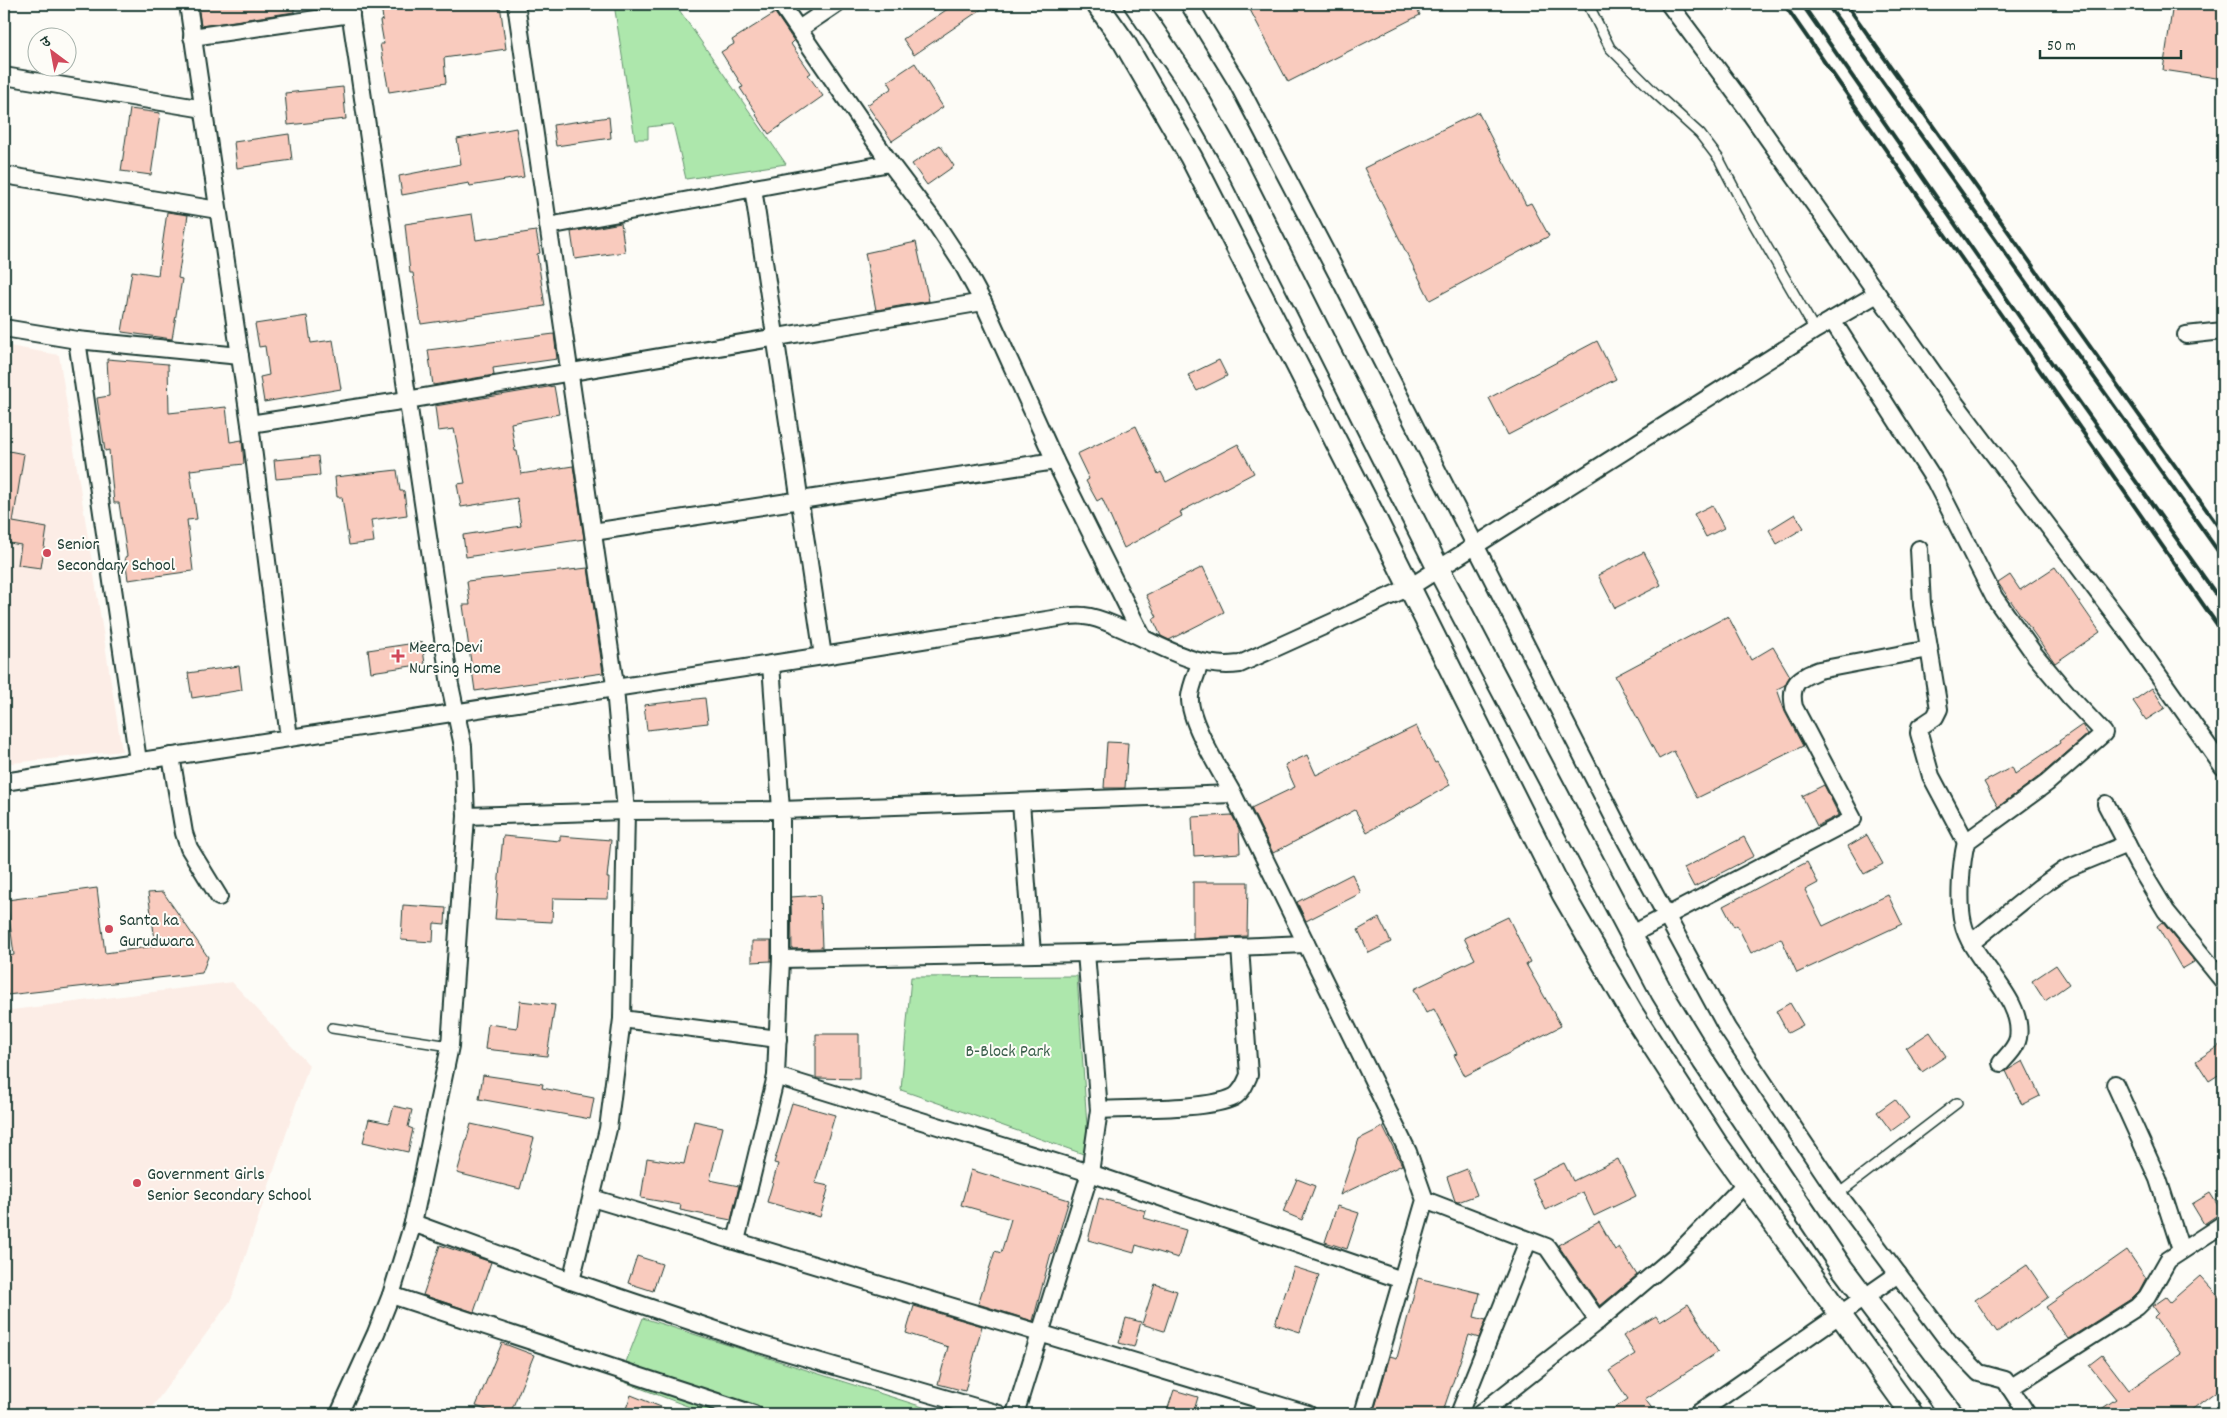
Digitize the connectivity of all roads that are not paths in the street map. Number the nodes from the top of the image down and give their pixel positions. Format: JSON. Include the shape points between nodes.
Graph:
{"nodes":[{"id":1,"x":188,"y":4,"type":"edge"},
{"id":2,"x":516,"y":4,"type":"edge"},
{"id":3,"x":781,"y":4,"type":"edge"},
{"id":4,"x":836,"y":4,"type":"edge"},
{"id":5,"x":1097,"y":4,"type":"edge"},
{"id":6,"x":1135,"y":4,"type":"edge"},
{"id":7,"x":1189,"y":4,"type":"edge"},
{"id":8,"x":1588,"y":4,"type":"edge"},
{"id":9,"x":1668,"y":4,"type":"edge"},
{"id":10,"x":350,"y":9,"type":"edge"},
{"id":11,"x":799,"y":29,"type":"junction"},
{"id":12,"x":192,"y":37,"type":"junction"},
{"id":13,"x":4,"y":76,"type":"edge"},
{"id":14,"x":204,"y":109,"type":"junction"},
{"id":15,"x":890,"y":163,"type":"junction"},
{"id":16,"x":4,"y":175,"type":"edge"},
{"id":17,"x":753,"y":188,"type":"junction"},
{"id":18,"x":218,"y":210,"type":"junction"},
{"id":19,"x":548,"y":226,"type":"junction"},
{"id":20,"x":1876,"y":294,"type":"junction"},
{"id":21,"x":983,"y":302,"type":"junction"},
{"id":22,"x":1832,"y":320,"type":"junction"},
{"id":23,"x":4,"y":328,"type":"edge"},
{"id":24,"x":1815,"y":330,"type":"junction"},
{"id":25,"x":2223,"y":330,"type":"edge"},
{"id":26,"x":2186,"y":335,"type":"dead end"},
{"id":27,"x":775,"y":337,"type":"junction"},
{"id":28,"x":76,"y":340,"type":"junction"},
{"id":29,"x":240,"y":356,"type":"junction"},
{"id":30,"x":569,"y":372,"type":"junction"},
{"id":31,"x":408,"y":400,"type":"junction"},
{"id":32,"x":250,"y":424,"type":"junction"},
{"id":33,"x":1055,"y":461,"type":"junction"},
{"id":34,"x":800,"y":500,"type":"junction"},
{"id":35,"x":593,"y":532,"type":"junction"},
{"id":36,"x":1475,"y":547,"type":"junction"},
{"id":37,"x":1919,"y":549,"type":"dead end"},
{"id":38,"x":1439,"y":570,"type":"junction"},
{"id":39,"x":1410,"y":587,"type":"junction"},
{"id":40,"x":1143,"y":638,"type":"junction"},
{"id":41,"x":1929,"y":649,"type":"junction"},
{"id":42,"x":823,"y":656,"type":"junction"},
{"id":43,"x":1200,"y":663,"type":"junction"},
{"id":44,"x":771,"y":664,"type":"junction"},
{"id":45,"x":615,"y":688,"type":"junction"},
{"id":46,"x":455,"y":712,"type":"junction"},
{"id":47,"x":289,"y":738,"type":"junction"},
{"id":48,"x":171,"y":756,"type":"junction"},
{"id":49,"x":138,"y":761,"type":"junction"},
{"id":50,"x":2223,"y":767,"type":"edge"},
{"id":51,"x":4,"y":782,"type":"edge"},
{"id":52,"x":1233,"y":794,"type":"junction"},
{"id":53,"x":1022,"y":802,"type":"junction"},
{"id":54,"x":2106,"y":804,"type":"dead end"},
{"id":55,"x":782,"y":810,"type":"junction"},
{"id":56,"x":626,"y":811,"type":"junction"},
{"id":57,"x":466,"y":816,"type":"junction"},
{"id":58,"x":1966,"y":842,"type":"junction"},
{"id":59,"x":2127,"y":844,"type":"junction"},
{"id":60,"x":219,"y":897,"type":"dead end"},
{"id":61,"x":1665,"y":916,"type":"junction"},
{"id":62,"x":1632,"y":934,"type":"junction"},
{"id":63,"x":1972,"y":943,"type":"junction"},
{"id":64,"x":1306,"y":944,"type":"junction"},
{"id":65,"x":1240,"y":947,"type":"junction"},
{"id":66,"x":1086,"y":953,"type":"junction"},
{"id":67,"x":1032,"y":954,"type":"junction"},
{"id":68,"x":781,"y":959,"type":"junction"},
{"id":69,"x":2223,"y":982,"type":"edge"},
{"id":70,"x":622,"y":1019,"type":"junction"},
{"id":71,"x":332,"y":1028,"type":"dead end"},
{"id":72,"x":778,"y":1038,"type":"junction"},
{"id":73,"x":450,"y":1046,"type":"junction"},
{"id":74,"x":2001,"y":1063,"type":"dead end"},
{"id":75,"x":776,"y":1076,"type":"junction"},
{"id":76,"x":2115,"y":1084,"type":"dead end"},
{"id":77,"x":1957,"y":1104,"type":"dead end"},
{"id":78,"x":1099,"y":1110,"type":"junction"},
{"id":79,"x":1090,"y":1173,"type":"junction"},
{"id":80,"x":1746,"y":1184,"type":"junction"},
{"id":81,"x":1838,"y":1194,"type":"junction"},
{"id":82,"x":592,"y":1198,"type":"junction"},
{"id":83,"x":1425,"y":1200,"type":"junction"},
{"id":84,"x":413,"y":1223,"type":"junction"},
{"id":85,"x":2223,"y":1224,"type":"edge"},
{"id":86,"x":1528,"y":1240,"type":"junction"},
{"id":87,"x":736,"y":1242,"type":"junction"},
{"id":88,"x":2181,"y":1250,"type":"junction"},
{"id":89,"x":1898,"y":1274,"type":"junction"},
{"id":90,"x":1402,"y":1280,"type":"junction"},
{"id":91,"x":571,"y":1281,"type":"junction"},
{"id":92,"x":391,"y":1295,"type":"junction"},
{"id":93,"x":1864,"y":1297,"type":"junction"},
{"id":94,"x":1840,"y":1315,"type":"junction"},
{"id":95,"x":1598,"y":1321,"type":"junction"},
{"id":96,"x":1039,"y":1333,"type":"junction"},
{"id":97,"x":2010,"y":1388,"type":"junction"},
{"id":98,"x":1708,"y":1411,"type":"edge"},
{"id":99,"x":339,"y":1414,"type":"edge"},
{"id":100,"x":754,"y":1414,"type":"edge"},
{"id":101,"x":999,"y":1414,"type":"edge"},
{"id":102,"x":1015,"y":1414,"type":"edge"},
{"id":103,"x":1308,"y":1414,"type":"edge"},
{"id":104,"x":1363,"y":1414,"type":"edge"},
{"id":105,"x":1459,"y":1414,"type":"edge"},
{"id":106,"x":1480,"y":1414,"type":"edge"},
{"id":107,"x":1912,"y":1414,"type":"edge"},
{"id":108,"x":1952,"y":1414,"type":"edge"},
{"id":109,"x":2027,"y":1414,"type":"edge"}],
"edges":[{"from":1,"to":12,"type":"street"},
{"from":2,"to":19,"type":"street"},
{"from":3,"to":11,"type":"street"},
{"from":4,"to":11,"type":"street"},
{"from":5,"to":39,"type":"street","via":[[1124,42],[1191,157]]},
{"from":6,"to":38,"type":"street","via":[[1189,83],[1234,164]]},
{"from":7,"to":36,"type":"street","via":[[1238,84]]},
{"from":8,"to":24,"type":"lane","via":[[1610,48],[1700,134],[1719,160]]},
{"from":9,"to":20,"type":"street","via":[[1745,106]]},
{"from":10,"to":12,"type":"street"},
{"from":10,"to":31,"type":"street"},
{"from":11,"to":15,"type":"street"},
{"from":12,"to":14,"type":"street"},
{"from":13,"to":14,"type":"street"},
{"from":14,"to":18,"type":"street"},
{"from":15,"to":17,"type":"street"},
{"from":15,"to":21,"type":"street","via":[[936,224]]},
{"from":16,"to":18,"type":"street"},
{"from":17,"to":19,"type":"street"},
{"from":17,"to":27,"type":"street"},
{"from":18,"to":29,"type":"street"},
{"from":19,"to":30,"type":"street"},
{"from":20,"to":22,"type":"street"},
{"from":20,"to":50,"type":"street","via":[[2131,636]]},
{"from":21,"to":27,"type":"street"},
{"from":21,"to":33,"type":"street"},
{"from":22,"to":24,"type":"street"},
{"from":22,"to":58,"type":"street","via":[[1935,481],[1994,597],[2035,655],[2104,733],[2047,783]]},
{"from":23,"to":28,"type":"street"},
{"from":24,"to":36,"type":"street"},
{"from":25,"to":26,"type":"street"},
{"from":27,"to":30,"type":"street"},
{"from":27,"to":34,"type":"street"},
{"from":28,"to":29,"type":"street"},
{"from":28,"to":49,"type":"street"},
{"from":29,"to":32,"type":"street"},
{"from":30,"to":31,"type":"street"},
{"from":30,"to":35,"type":"street"},
{"from":31,"to":32,"type":"street"},
{"from":31,"to":46,"type":"street"},
{"from":32,"to":47,"type":"street"},
{"from":33,"to":34,"type":"street"},
{"from":33,"to":40,"type":"street"},
{"from":34,"to":35,"type":"street"},
{"from":34,"to":42,"type":"street"},
{"from":35,"to":45,"type":"street"},
{"from":36,"to":38,"type":"street"},
{"from":36,"to":61,"type":"street"},
{"from":37,"to":41,"type":"street","via":[[1922,605]]},
{"from":38,"to":39,"type":"street"},
{"from":38,"to":62,"type":"street"},
{"from":39,"to":43,"type":"street","via":[[1240,664]]},
{"from":39,"to":80,"type":"street","via":[[1563,894],[1632,1013],[1716,1144]]},
{"from":40,"to":42,"type":"street","via":[[1084,616],[1065,617]]},
{"from":40,"to":43,"type":"street"},
{"from":41,"to":58,"type":"street","via":[[1939,708],[1935,717],[1920,727],[1918,733],[1931,776]]},
{"from":41,"to":61,"type":"street","via":[[1818,670],[1795,684],[1792,692],[1794,707],[1853,819]]},
{"from":42,"to":44,"type":"street"},
{"from":43,"to":52,"type":"street","via":[[1190,696],[1192,711],[1204,741]]},
{"from":44,"to":45,"type":"street"},
{"from":44,"to":55,"type":"street"},
{"from":45,"to":46,"type":"street"},
{"from":45,"to":56,"type":"street"},
{"from":46,"to":47,"type":"street"},
{"from":46,"to":57,"type":"street","via":[[463,746]]},
{"from":47,"to":48,"type":"street"},
{"from":48,"to":49,"type":"street"},
{"from":48,"to":60,"type":"street","via":[[187,841]]},
{"from":49,"to":51,"type":"street"},
{"from":52,"to":53,"type":"street"},
{"from":52,"to":64,"type":"street"},
{"from":53,"to":55,"type":"street"},
{"from":53,"to":67,"type":"street"},
{"from":54,"to":59,"type":"street"},
{"from":55,"to":56,"type":"street"},
{"from":55,"to":68,"type":"street"},
{"from":56,"to":57,"type":"street"},
{"from":56,"to":70,"type":"street"},
{"from":57,"to":73,"type":"street"},
{"from":58,"to":63,"type":"street","via":[[1960,901],[1963,923]]},
{"from":59,"to":63,"type":"street","via":[[2066,870],[2040,887]]},
{"from":59,"to":69,"type":"street","via":[[2166,911]]},
{"from":61,"to":62,"type":"street"},
{"from":61,"to":81,"type":"street","via":[[1727,1028]]},
{"from":62,"to":93,"type":"street","via":[[1662,993],[1704,1062]]},
{"from":63,"to":74,"type":"street","via":[[2013,1008],[2018,1023],[2018,1040]]},
{"from":64,"to":65,"type":"street"},
{"from":64,"to":83,"type":"street","via":[[1408,1152]]},
{"from":65,"to":66,"type":"street"},
{"from":65,"to":78,"type":"street","via":[[1249,1075],[1243,1089],[1234,1096],[1207,1104]]},
{"from":66,"to":67,"type":"street"},
{"from":66,"to":78,"type":"street"},
{"from":67,"to":68,"type":"street"},
{"from":68,"to":72,"type":"street"},
{"from":70,"to":72,"type":"street"},
{"from":70,"to":82,"type":"street","via":[[608,1130]]},
{"from":71,"to":73,"type":"lane"},
{"from":72,"to":75,"type":"street"},
{"from":73,"to":84,"type":"street"},
{"from":75,"to":79,"type":"street"},
{"from":75,"to":87,"type":"street"},
{"from":76,"to":88,"type":"street","via":[[2158,1179]]},
{"from":77,"to":81,"type":"lane"},
{"from":78,"to":79,"type":"street"},
{"from":79,"to":90,"type":"street"},
{"from":79,"to":96,"type":"street"},
{"from":80,"to":94,"type":"street"},
{"from":80,"to":95,"type":"street","via":[[1676,1255]]},
{"from":81,"to":89,"type":"street"},
{"from":82,"to":87,"type":"street"},
{"from":82,"to":91,"type":"street"},
{"from":83,"to":86,"type":"street"},
{"from":83,"to":90,"type":"street"},
{"from":84,"to":91,"type":"street"},
{"from":84,"to":92,"type":"street"},
{"from":85,"to":88,"type":"street"},
{"from":86,"to":95,"type":"street","via":[[1547,1248]]},
{"from":86,"to":105,"type":"street"},
{"from":87,"to":96,"type":"street"},
{"from":88,"to":97,"type":"street","via":[[2168,1260],[2137,1307]]},
{"from":89,"to":93,"type":"street"},
{"from":89,"to":97,"type":"street","via":[[1949,1342],[1979,1372],[1998,1376]]},
{"from":90,"to":104,"type":"street"},
{"from":91,"to":101,"type":"street","via":[[749,1341]]},
{"from":92,"to":99,"type":"street"},
{"from":92,"to":100,"type":"street"},
{"from":93,"to":94,"type":"street"},
{"from":93,"to":108,"type":"street"},
{"from":94,"to":98,"type":"street"},
{"from":94,"to":107,"type":"street"},
{"from":95,"to":106,"type":"street"},
{"from":96,"to":102,"type":"street"},
{"from":96,"to":103,"type":"street"},
{"from":97,"to":109,"type":"street"}]}
